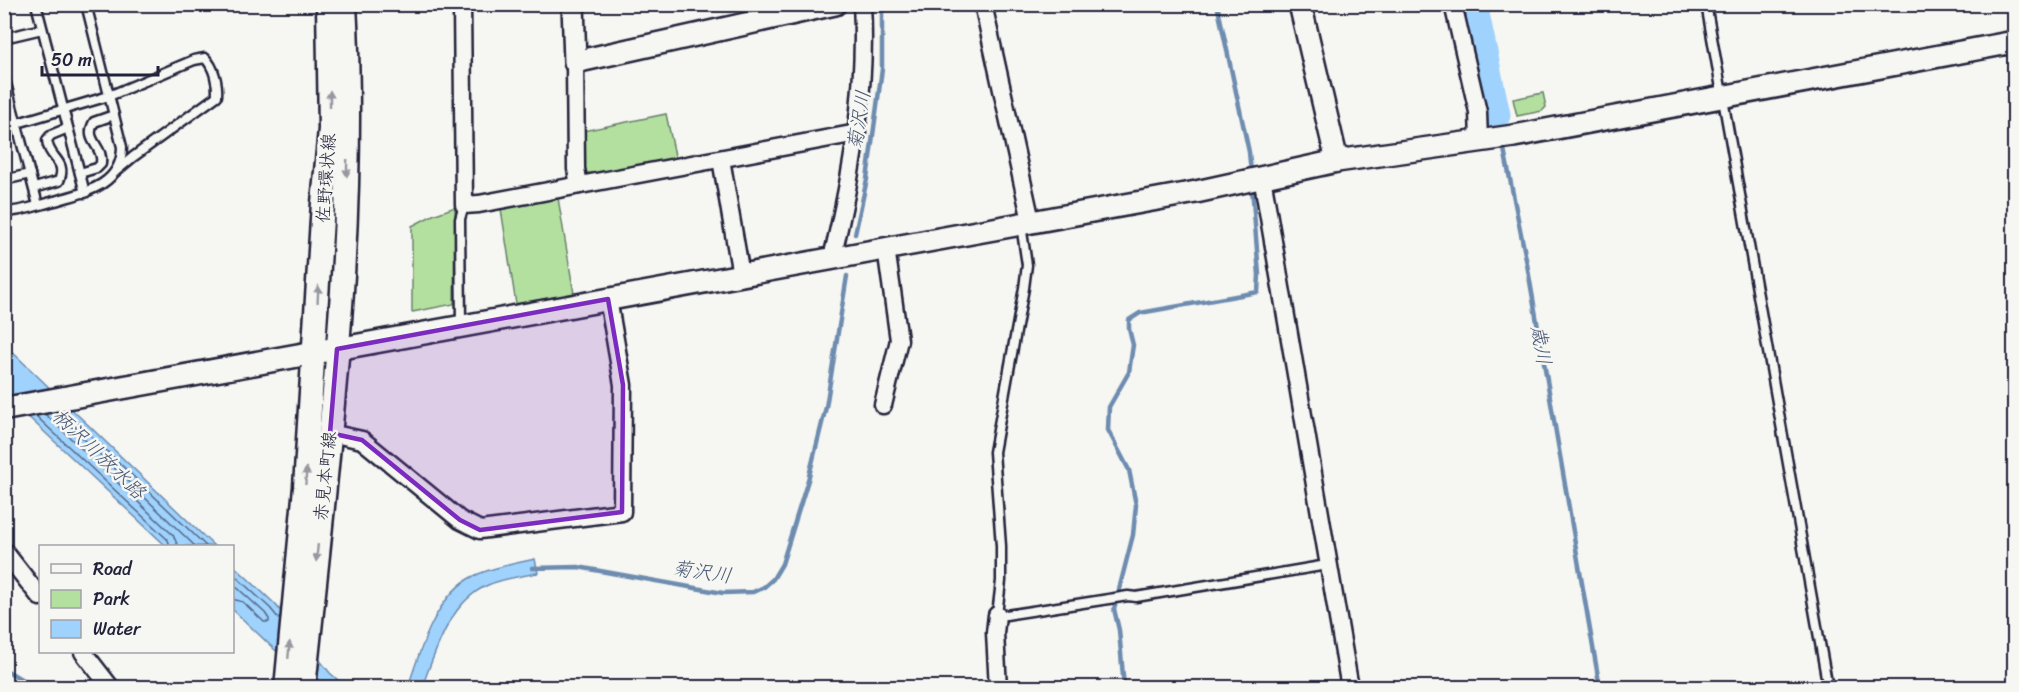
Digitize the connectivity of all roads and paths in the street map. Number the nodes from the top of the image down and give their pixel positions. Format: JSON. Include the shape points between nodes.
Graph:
{"nodes":[{"id":1,"x":36,"y":4,"type":"edge"},
{"id":2,"x":86,"y":4,"type":"edge"},
{"id":3,"x":328,"y":4,"type":"edge"},
{"id":4,"x":345,"y":4,"type":"edge"},
{"id":5,"x":462,"y":4,"type":"edge"},
{"id":6,"x":573,"y":4,"type":"edge"},
{"id":7,"x":835,"y":4,"type":"edge"},
{"id":8,"x":862,"y":4,"type":"edge"},
{"id":9,"x":983,"y":4,"type":"edge"},
{"id":10,"x":1300,"y":4,"type":"edge"},
{"id":11,"x":1453,"y":4,"type":"edge"},
{"id":12,"x":1706,"y":4,"type":"edge"},
{"id":13,"x":42,"y":29,"type":"junction"},
{"id":14,"x":4,"y":38,"type":"edge"},
{"id":15,"x":2014,"y":42,"type":"edge"},
{"id":16,"x":575,"y":62,"type":"junction"},
{"id":17,"x":4,"y":76,"type":"edge"},
{"id":18,"x":7,"y":94,"type":"edge"},
{"id":19,"x":1722,"y":95,"type":"junction"},
{"id":20,"x":110,"y":96,"type":"junction"},
{"id":21,"x":63,"y":110,"type":"junction"},
{"id":22,"x":114,"y":115,"type":"junction"},
{"id":23,"x":17,"y":124,"type":"junction"},
{"id":24,"x":4,"y":127,"type":"edge"},
{"id":25,"x":68,"y":128,"type":"junction"},
{"id":26,"x":857,"y":134,"type":"junction"},
{"id":27,"x":1496,"y":138,"type":"junction"},
{"id":28,"x":721,"y":159,"type":"junction"},
{"id":29,"x":1337,"y":161,"type":"junction"},
{"id":30,"x":115,"y":172,"type":"junction"},
{"id":31,"x":80,"y":173,"type":"junction"},
{"id":32,"x":30,"y":174,"type":"junction"},
{"id":33,"x":1262,"y":177,"type":"junction"},
{"id":34,"x":4,"y":180,"type":"edge"},
{"id":35,"x":579,"y":185,"type":"junction"},
{"id":36,"x":34,"y":188,"type":"junction"},
{"id":37,"x":84,"y":192,"type":"junction"},
{"id":38,"x":39,"y":205,"type":"junction"},
{"id":39,"x":464,"y":205,"type":"junction"},
{"id":40,"x":4,"y":212,"type":"edge"},
{"id":41,"x":1026,"y":223,"type":"junction"},
{"id":42,"x":886,"y":248,"type":"junction"},
{"id":43,"x":832,"y":258,"type":"junction"},
{"id":44,"x":741,"y":275,"type":"junction"},
{"id":45,"x":608,"y":299,"type":"junction"},
{"id":46,"x":461,"y":326,"type":"junction"},
{"id":47,"x":337,"y":348,"type":"junction"},
{"id":48,"x":315,"y":352,"type":"junction"},
{"id":49,"x":883,"y":405,"type":"dead end"},
{"id":50,"x":5,"y":409,"type":"edge"},
{"id":51,"x":330,"y":433,"type":"junction"},
{"id":52,"x":4,"y":551,"type":"edge"},
{"id":53,"x":1327,"y":565,"type":"junction"},
{"id":54,"x":39,"y":596,"type":"edge"},
{"id":55,"x":997,"y":615,"type":"junction"},
{"id":56,"x":301,"y":622,"type":"junction"},
{"id":57,"x":85,"y":653,"type":"edge"},
{"id":58,"x":292,"y":686,"type":"edge"},
{"id":59,"x":111,"y":687,"type":"edge"},
{"id":60,"x":998,"y":687,"type":"edge"},
{"id":61,"x":1350,"y":687,"type":"edge"},
{"id":62,"x":1828,"y":687,"type":"edge"}],
"edges":[{"from":1,"to":13,"type":"lane"},
{"from":2,"to":20,"type":"lane"},
{"from":48,"to":3,"type":"main road","name":"佐野環状線","one_way":true,"via":[[330,129]]},
{"from":4,"to":47,"type":"main road","name":"佐野環状線","one_way":true,"via":[[346,216]]},
{"from":5,"to":39,"type":"street"},
{"from":6,"to":16,"type":"street"},
{"from":7,"to":16,"type":"street"},
{"from":8,"to":26,"type":"street","via":[[863,81]]},
{"from":9,"to":41,"type":"street"},
{"from":10,"to":29,"type":"street"},
{"from":11,"to":27,"type":"street","via":[[1478,112]]},
{"from":12,"to":19,"type":"lane"},
{"from":13,"to":14,"type":"lane"},
{"from":13,"to":21,"type":"lane"},
{"from":15,"to":19,"type":"street"},
{"from":16,"to":35,"type":"street"},
{"from":17,"to":18,"type":"lane"},
{"from":18,"to":23,"type":"lane"},
{"from":19,"to":27,"type":"street"},
{"from":19,"to":62,"type":"lane"},
{"from":20,"to":21,"type":"lane"},
{"from":20,"to":22,"type":"lane"},
{"from":20,"to":30,"type":"lane","via":[[205,58],[218,86],[217,96]]},
{"from":21,"to":23,"type":"lane"},
{"from":21,"to":25,"type":"lane"},
{"from":22,"to":30,"type":"lane","via":[[122,147],[122,159]]},
{"from":22,"to":31,"type":"lane","via":[[94,122],[90,133],[100,150],[101,164]]},
{"from":23,"to":24,"type":"lane"},
{"from":23,"to":32,"type":"lane"},
{"from":25,"to":31,"type":"lane"},
{"from":25,"to":36,"type":"lane","via":[[47,140],[50,153],[61,164],[59,181]]},
{"from":26,"to":28,"type":"street"},
{"from":26,"to":43,"type":"street"},
{"from":27,"to":29,"type":"street"},
{"from":28,"to":35,"type":"street"},
{"from":28,"to":44,"type":"street"},
{"from":29,"to":33,"type":"street"},
{"from":30,"to":37,"type":"lane","via":[[104,184]]},
{"from":31,"to":37,"type":"lane"},
{"from":32,"to":34,"type":"lane"},
{"from":32,"to":36,"type":"lane"},
{"from":33,"to":41,"type":"street"},
{"from":33,"to":53,"type":"street"},
{"from":35,"to":39,"type":"street"},
{"from":36,"to":38,"type":"lane"},
{"from":37,"to":38,"type":"lane"},
{"from":38,"to":40,"type":"lane"},
{"from":39,"to":46,"type":"lane","via":[[460,219]]},
{"from":41,"to":42,"type":"street"},
{"from":41,"to":55,"type":"lane","via":[[1024,288],[994,452],[1001,546]]},
{"from":42,"to":43,"type":"street"},
{"from":42,"to":49,"type":"street","via":[[899,340]]},
{"from":43,"to":44,"type":"street"},
{"from":44,"to":45,"type":"street"},
{"from":45,"to":46,"type":"street"},
{"from":45,"to":51,"type":"street","via":[[623,385],[622,512],[480,530],[460,520],[362,440]]},
{"from":46,"to":47,"type":"street"},
{"from":47,"to":48,"type":"main road"},
{"from":47,"to":51,"type":"main road","name":"赤見本町線"},
{"from":48,"to":50,"type":"main road"},
{"from":56,"to":48,"type":"main road","name":"赤見本町線","one_way":true},
{"from":51,"to":56,"type":"main road","name":"赤見本町線","one_way":true},
{"from":52,"to":54,"type":"street"},
{"from":53,"to":55,"type":"lane","via":[[1136,597]]},
{"from":53,"to":61,"type":"street"},
{"from":55,"to":60,"type":"street"},
{"from":56,"to":58,"type":"main road"},
{"from":57,"to":59,"type":"street"}]}
